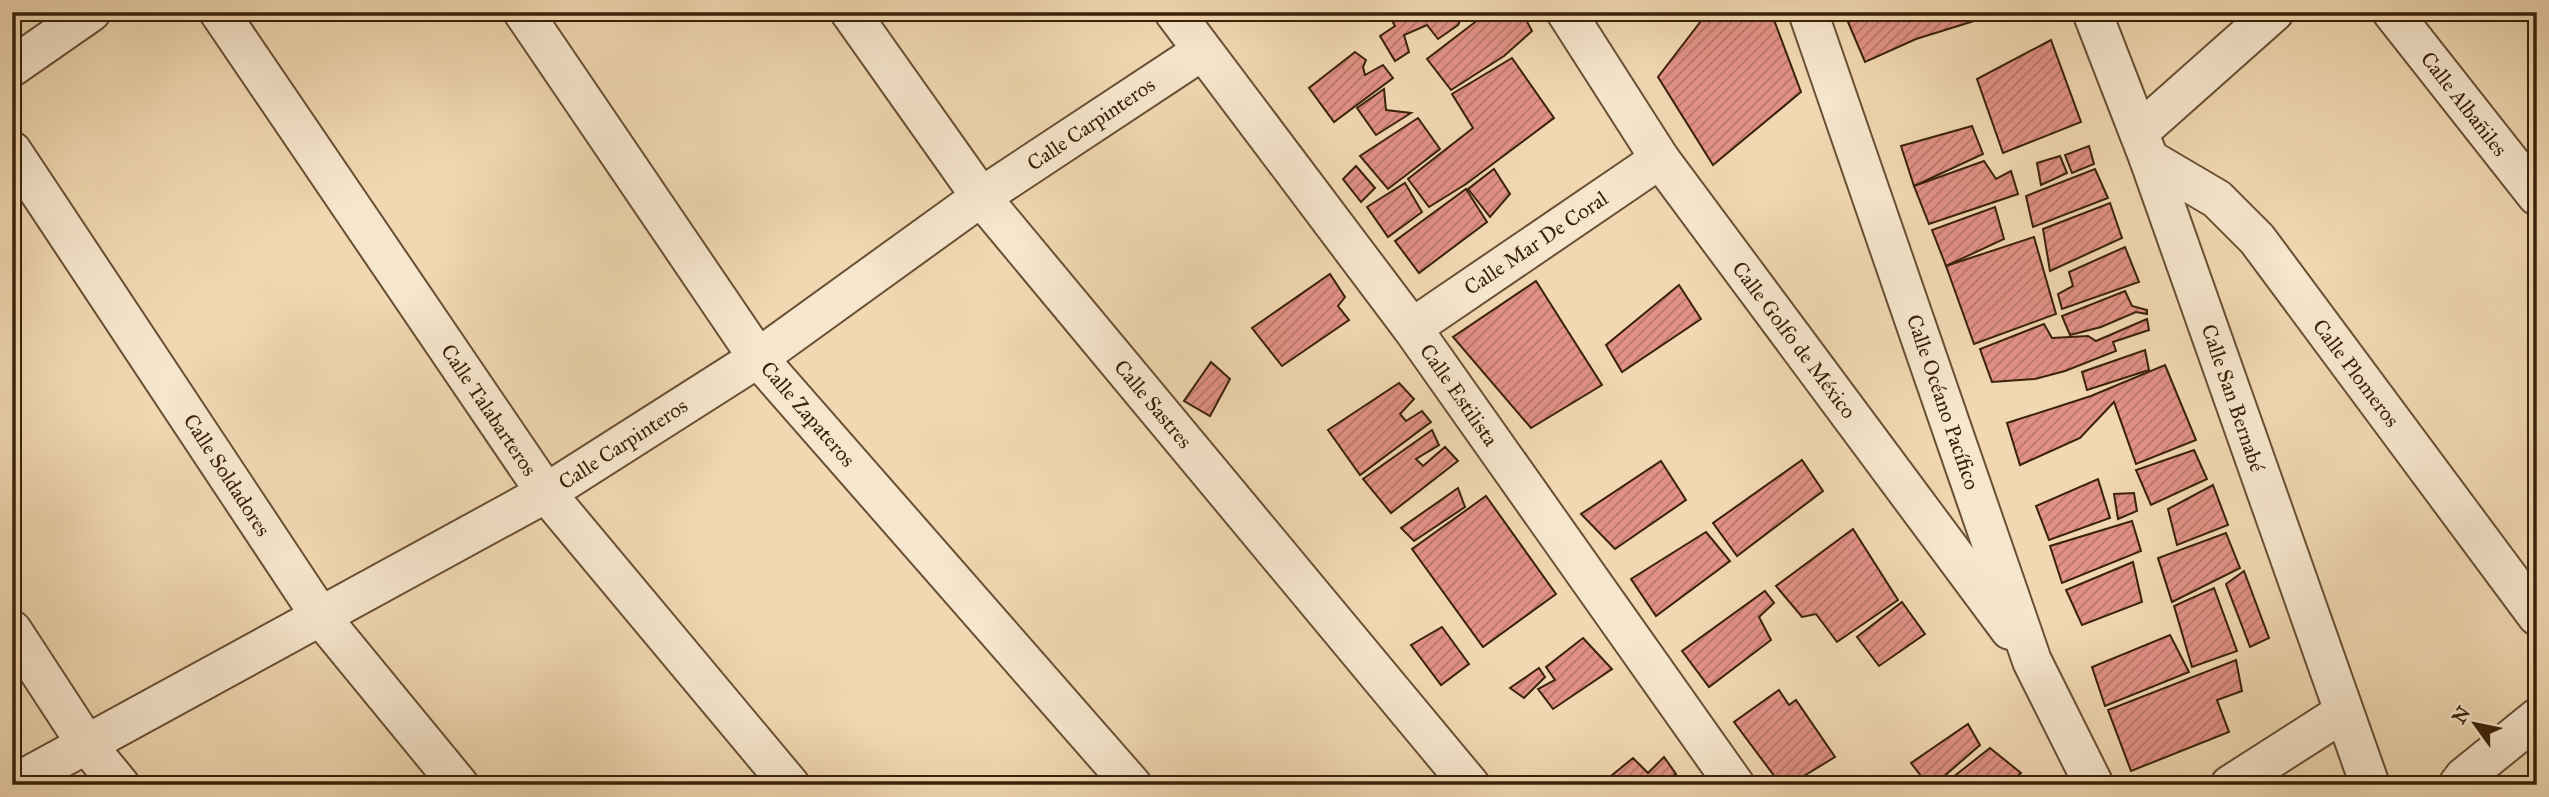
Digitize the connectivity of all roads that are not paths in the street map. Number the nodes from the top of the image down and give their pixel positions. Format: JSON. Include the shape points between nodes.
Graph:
{"nodes":[{"id":1,"x":91,"y":12,"type":"edge"},
{"id":2,"x":219,"y":12,"type":"edge"},
{"id":3,"x":523,"y":12,"type":"edge"},
{"id":4,"x":850,"y":12,"type":"edge"},
{"id":5,"x":1174,"y":12,"type":"edge"},
{"id":6,"x":1195,"y":12,"type":"edge"},
{"id":7,"x":1566,"y":12,"type":"edge"},
{"id":8,"x":1808,"y":12,"type":"edge"},
{"id":9,"x":2092,"y":12,"type":"edge"},
{"id":10,"x":2274,"y":12,"type":"edge"},
{"id":11,"x":2392,"y":12,"type":"edge"},
{"id":12,"x":1202,"y":51,"type":"junction"},
{"id":13,"x":12,"y":67,"type":"edge"},
{"id":14,"x":2144,"y":146,"type":"junction"},
{"id":15,"x":12,"y":151,"type":"edge"},
{"id":16,"x":1660,"y":159,"type":"junction"},
{"id":17,"x":2537,"y":196,"type":"edge"},
{"id":18,"x":981,"y":197,"type":"junction"},
{"id":19,"x":1412,"y":328,"type":"junction"},
{"id":20,"x":758,"y":358,"type":"junction"},
{"id":21,"x":546,"y":493,"type":"junction"},
{"id":22,"x":2537,"y":616,"type":"edge"},
{"id":23,"x":321,"y":617,"type":"junction"},
{"id":24,"x":12,"y":630,"type":"edge"},
{"id":25,"x":2032,"y":661,"type":"junction"},
{"id":26,"x":2344,"y":712,"type":"junction"},
{"id":27,"x":2537,"y":718,"type":"edge"},
{"id":28,"x":87,"y":745,"type":"junction"},
{"id":29,"x":12,"y":785,"type":"edge"},
{"id":30,"x":120,"y":785,"type":"edge"},
{"id":31,"x":459,"y":785,"type":"edge"},
{"id":32,"x":790,"y":785,"type":"edge"},
{"id":33,"x":1132,"y":785,"type":"edge"},
{"id":34,"x":1470,"y":785,"type":"edge"},
{"id":35,"x":1735,"y":785,"type":"edge"},
{"id":36,"x":2094,"y":785,"type":"edge"},
{"id":37,"x":2230,"y":785,"type":"edge"},
{"id":38,"x":2370,"y":785,"type":"edge"},
{"id":39,"x":2458,"y":785,"type":"edge"}],
"edges":[{"from":1,"to":13,"type":"street"},
{"from":2,"to":21,"type":"street","name":"Calle Talabarteros"},
{"from":3,"to":20,"type":"street","name":"Calle Zapateros"},
{"from":4,"to":18,"type":"street","name":"Calle Sastres"},
{"from":5,"to":12,"type":"street","name":"Calle Estilista"},
{"from":6,"to":12,"type":"street"},
{"from":7,"to":16,"type":"street","name":"Calle Golfo de México"},
{"from":8,"to":25,"type":"street","name":"Calle Océano Pacífico"},
{"from":9,"to":14,"type":"street","name":"Calle San Bernabé"},
{"from":10,"to":14,"type":"street"},
{"from":11,"to":17,"type":"street","name":"Calle Albañiles"},
{"from":12,"to":18,"type":"street","name":"Calle Carpinteros"},
{"from":12,"to":19,"type":"street","name":"Calle Estilista"},
{"from":14,"to":22,"type":"street","name":"Calle Plomeros","via":[[2217,199],[2257,239]]},
{"from":14,"to":26,"type":"street","name":"Calle San Bernabé"},
{"from":15,"to":23,"type":"street","name":"Calle Soldadores"},
{"from":16,"to":19,"type":"street","name":"Calle Mar De Coral"},
{"from":16,"to":25,"type":"street","name":"Calle Golfo de México"},
{"from":18,"to":20,"type":"street","name":"Calle Carpinteros"},
{"from":18,"to":34,"type":"street","name":"Calle Sastres"},
{"from":19,"to":35,"type":"street","name":"Calle Estilista"},
{"from":20,"to":21,"type":"street","name":"Calle Carpinteros"},
{"from":20,"to":33,"type":"street","name":"Calle Zapateros"},
{"from":21,"to":23,"type":"street","name":"Calle Carpinteros"},
{"from":21,"to":32,"type":"street","name":"Calle Talabarteros"},
{"from":23,"to":28,"type":"street","name":"Calle Carpinteros"},
{"from":23,"to":31,"type":"street","name":"Calle Soldadores"},
{"from":24,"to":28,"type":"street"},
{"from":25,"to":36,"type":"street","name":"Calle Océano Pacífico"},
{"from":26,"to":37,"type":"street"},
{"from":26,"to":38,"type":"street","name":"Calle San Bernabé"},
{"from":27,"to":39,"type":"street"},
{"from":28,"to":29,"type":"street","name":"Calle Carpinteros"},
{"from":28,"to":30,"type":"street"}]}
